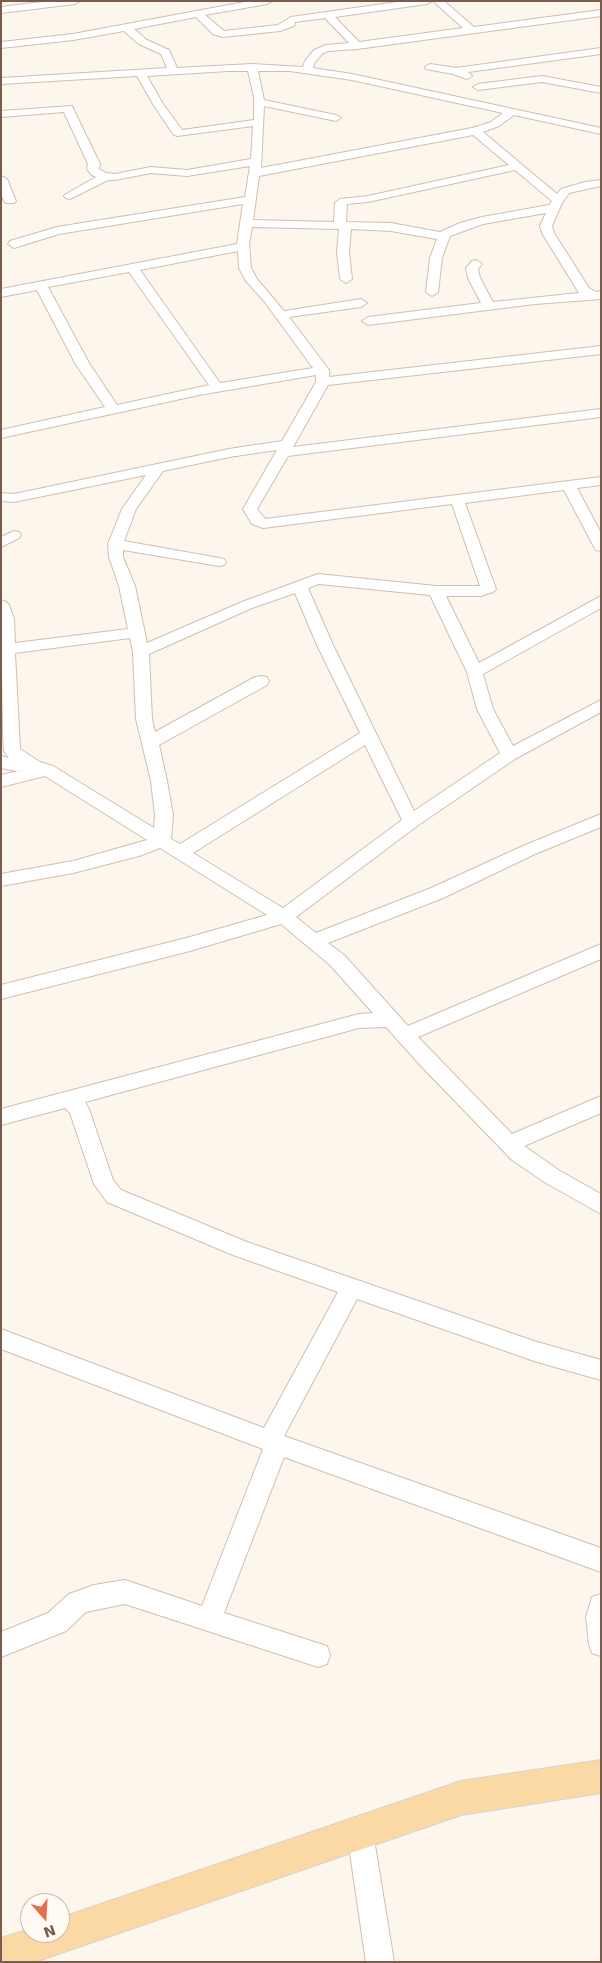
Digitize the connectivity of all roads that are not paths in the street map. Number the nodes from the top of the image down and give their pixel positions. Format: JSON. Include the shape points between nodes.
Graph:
{"nodes":[{"id":1,"x":75,"y":1,"type":"edge"},
{"id":2,"x":267,"y":1,"type":"edge"},
{"id":3,"x":271,"y":1,"type":"edge"},
{"id":4,"x":358,"y":1,"type":"edge"},
{"id":5,"x":426,"y":1,"type":"edge"},
{"id":6,"x":438,"y":1,"type":"edge"},
{"id":7,"x":1,"y":10,"type":"edge"},
{"id":8,"x":368,"y":10,"type":"junction"},
{"id":9,"x":601,"y":13,"type":"edge"},
{"id":10,"x":198,"y":14,"type":"junction"},
{"id":11,"x":285,"y":14,"type":"junction"},
{"id":12,"x":328,"y":15,"type":"junction"},
{"id":13,"x":126,"y":26,"type":"junction"},
{"id":14,"x":471,"y":30,"type":"junction"},
{"id":15,"x":1,"y":44,"type":"edge"},
{"id":16,"x":358,"y":46,"type":"junction"},
{"id":17,"x":601,"y":51,"type":"edge"},
{"id":18,"x":252,"y":67,"type":"junction"},
{"id":19,"x":430,"y":67,"type":"dead end"},
{"id":20,"x":307,"y":70,"type":"junction"},
{"id":21,"x":173,"y":71,"type":"junction"},
{"id":22,"x":456,"y":71,"type":"junction"},
{"id":23,"x":140,"y":73,"type":"junction"},
{"id":24,"x":1,"y":81,"type":"edge"},
{"id":25,"x":478,"y":87,"type":"junction"},
{"id":26,"x":601,"y":90,"type":"edge"},
{"id":27,"x":258,"y":102,"type":"junction"},
{"id":28,"x":487,"y":107,"type":"junction"},
{"id":29,"x":511,"y":112,"type":"junction"},
{"id":30,"x":1,"y":114,"type":"edge"},
{"id":31,"x":336,"y":118,"type":"dead end"},
{"id":32,"x":258,"y":122,"type":"junction"},
{"id":33,"x":475,"y":131,"type":"junction"},
{"id":34,"x":601,"y":131,"type":"edge"},
{"id":35,"x":515,"y":166,"type":"junction"},
{"id":36,"x":258,"y":168,"type":"junction"},
{"id":37,"x":107,"y":176,"type":"junction"},
{"id":38,"x":1,"y":179,"type":"edge"},
{"id":39,"x":601,"y":183,"type":"edge"},
{"id":40,"x":70,"y":196,"type":"dead end"},
{"id":41,"x":251,"y":199,"type":"junction"},
{"id":42,"x":10,"y":202,"type":"dead end"},
{"id":43,"x":556,"y":204,"type":"junction"},
{"id":44,"x":247,"y":223,"type":"junction"},
{"id":45,"x":343,"y":225,"type":"junction"},
{"id":46,"x":444,"y":236,"type":"junction"},
{"id":47,"x":14,"y":244,"type":"dead end"},
{"id":48,"x":243,"y":246,"type":"junction"},
{"id":49,"x":476,"y":264,"type":"dead end"},
{"id":50,"x":134,"y":268,"type":"junction"},
{"id":51,"x":346,"y":279,"type":"dead end"},
{"id":52,"x":41,"y":285,"type":"junction"},
{"id":53,"x":432,"y":292,"type":"dead end"},
{"id":54,"x":1,"y":293,"type":"edge"},
{"id":55,"x":590,"y":295,"type":"edge"},
{"id":56,"x":361,"y":303,"type":"dead end"},
{"id":57,"x":489,"y":306,"type":"junction"},
{"id":58,"x":280,"y":315,"type":"junction"},
{"id":59,"x":368,"y":321,"type":"dead end"},
{"id":60,"x":601,"y":350,"type":"edge"},
{"id":61,"x":322,"y":376,"type":"junction"},
{"id":62,"x":217,"y":388,"type":"junction"},
{"id":63,"x":114,"y":410,"type":"junction"},
{"id":64,"x":601,"y":414,"type":"edge"},
{"id":65,"x":3,"y":429,"type":"edge"},
{"id":66,"x":286,"y":448,"type":"junction"},
{"id":67,"x":157,"y":469,"type":"junction"},
{"id":68,"x":601,"y":481,"type":"edge"},
{"id":69,"x":568,"y":486,"type":"junction"},
{"id":70,"x":1,"y":497,"type":"edge"},
{"id":71,"x":457,"y":499,"type":"junction"},
{"id":72,"x":115,"y":544,"type":"junction"},
{"id":73,"x":601,"y":547,"type":"edge"},
{"id":74,"x":219,"y":562,"type":"dead end"},
{"id":75,"x":299,"y":585,"type":"junction"},
{"id":76,"x":436,"y":591,"type":"junction"},
{"id":77,"x":601,"y":601,"type":"edge"},
{"id":78,"x":1,"y":605,"type":"edge"},
{"id":79,"x":136,"y":633,"type":"junction"},
{"id":80,"x":8,"y":649,"type":"junction"},
{"id":81,"x":141,"y":652,"type":"junction"},
{"id":82,"x":475,"y":672,"type":"junction"},
{"id":83,"x":5,"y":678,"type":"edge"},
{"id":84,"x":260,"y":681,"type":"dead end"},
{"id":85,"x":595,"y":708,"type":"edge"},
{"id":86,"x":601,"y":725,"type":"edge"},
{"id":87,"x":369,"y":735,"type":"junction"},
{"id":88,"x":151,"y":742,"type":"junction"},
{"id":89,"x":509,"y":755,"type":"junction"},
{"id":90,"x":1,"y":762,"type":"edge"},
{"id":91,"x":28,"y":763,"type":"junction"},
{"id":92,"x":47,"y":770,"type":"junction"},
{"id":93,"x":1,"y":780,"type":"edge"},
{"id":94,"x":601,"y":820,"type":"edge"},
{"id":95,"x":411,"y":822,"type":"junction"},
{"id":96,"x":162,"y":841,"type":"junction"},
{"id":97,"x":181,"y":852,"type":"junction"},
{"id":98,"x":1,"y":880,"type":"edge"},
{"id":99,"x":284,"y":917,"type":"junction"},
{"id":100,"x":314,"y":941,"type":"junction"},
{"id":101,"x":601,"y":951,"type":"edge"},
{"id":102,"x":1,"y":992,"type":"edge"},
{"id":103,"x":376,"y":1002,"type":"junction"},
{"id":104,"x":390,"y":1018,"type":"junction"},
{"id":105,"x":359,"y":1020,"type":"junction"},
{"id":106,"x":405,"y":1035,"type":"junction"},
{"id":107,"x":79,"y":1100,"type":"junction"},
{"id":108,"x":601,"y":1104,"type":"edge"},
{"id":109,"x":1,"y":1117,"type":"edge"},
{"id":110,"x":510,"y":1144,"type":"junction"},
{"id":111,"x":601,"y":1205,"type":"edge"},
{"id":112,"x":351,"y":1289,"type":"junction"},
{"id":113,"x":1,"y":1339,"type":"edge"},
{"id":114,"x":601,"y":1370,"type":"edge"},
{"id":115,"x":274,"y":1442,"type":"junction"},
{"id":116,"x":601,"y":1560,"type":"edge"},
{"id":117,"x":601,"y":1606,"type":"edge"},
{"id":118,"x":209,"y":1620,"type":"junction"},
{"id":119,"x":601,"y":1644,"type":"edge"},
{"id":120,"x":1,"y":1645,"type":"edge"},
{"id":121,"x":318,"y":1655,"type":"dead end"},
{"id":122,"x":601,"y":1776,"type":"edge"},
{"id":123,"x":360,"y":1833,"type":"junction"},
{"id":124,"x":1,"y":1956,"type":"edge"},
{"id":125,"x":380,"y":1962,"type":"edge"}],
"edges":[{"from":1,"to":7,"type":"street"},
{"from":2,"to":10,"type":"street"},
{"from":3,"to":11,"type":"street"},
{"from":4,"to":8,"type":"street"},
{"from":5,"to":8,"type":"street"},
{"from":6,"to":14,"type":"street"},
{"from":8,"to":12,"type":"street"},
{"from":9,"to":14,"type":"street"},
{"from":10,"to":11,"type":"street","via":[[223,34],[280,28],[290,24]]},
{"from":10,"to":13,"type":"street"},
{"from":11,"to":12,"type":"street"},
{"from":12,"to":16,"type":"street"},
{"from":13,"to":15,"type":"street","via":[[73,37]]},
{"from":13,"to":21,"type":"street","via":[[143,42],[165,52]]},
{"from":14,"to":16,"type":"street"},
{"from":16,"to":20,"type":"street","via":[[322,49]]},
{"from":17,"to":22,"type":"street"},
{"from":18,"to":20,"type":"street"},
{"from":18,"to":21,"type":"street"},
{"from":18,"to":27,"type":"street"},
{"from":19,"to":22,"type":"street"},
{"from":20,"to":28,"type":"street"},
{"from":21,"to":23,"type":"street"},
{"from":22,"to":25,"type":"street","via":[[475,79],[480,84]]},
{"from":23,"to":24,"type":"street"},
{"from":23,"to":32,"type":"street","via":[[181,134]]},
{"from":25,"to":26,"type":"street","via":[[542,79]]},
{"from":25,"to":28,"type":"street"},
{"from":27,"to":31,"type":"street"},
{"from":27,"to":32,"type":"street"},
{"from":28,"to":29,"type":"street"},
{"from":29,"to":33,"type":"street","via":[[495,124]]},
{"from":29,"to":34,"type":"street"},
{"from":30,"to":37,"type":"street","via":[[68,108],[94,164],[93,169]]},
{"from":32,"to":36,"type":"street"},
{"from":33,"to":35,"type":"street"},
{"from":33,"to":36,"type":"street"},
{"from":35,"to":43,"type":"street"},
{"from":35,"to":45,"type":"street","via":[[368,199],[344,201],[341,203]]},
{"from":36,"to":37,"type":"street","via":[[187,173],[151,170]]},
{"from":36,"to":41,"type":"street"},
{"from":37,"to":40,"type":"street"},
{"from":38,"to":42,"type":"street"},
{"from":39,"to":43,"type":"street","via":[[565,191]]},
{"from":41,"to":44,"type":"street"},
{"from":41,"to":47,"type":"street","via":[[57,231]]},
{"from":43,"to":46,"type":"street","via":[[464,226]]},
{"from":43,"to":55,"type":"street","via":[[546,226],[548,233]]},
{"from":44,"to":45,"type":"street"},
{"from":44,"to":48,"type":"street"},
{"from":45,"to":46,"type":"street","via":[[390,227]]},
{"from":45,"to":51,"type":"street"},
{"from":46,"to":53,"type":"street","via":[[436,258]]},
{"from":48,"to":50,"type":"street"},
{"from":48,"to":58,"type":"street","via":[[245,268]]},
{"from":49,"to":57,"type":"street","via":[[472,268],[474,278]]},
{"from":50,"to":52,"type":"street"},
{"from":50,"to":62,"type":"street"},
{"from":52,"to":54,"type":"street"},
{"from":52,"to":63,"type":"street","via":[[82,363]]},
{"from":55,"to":57,"type":"street"},
{"from":56,"to":58,"type":"street"},
{"from":57,"to":59,"type":"street"},
{"from":58,"to":61,"type":"street"},
{"from":60,"to":61,"type":"street"},
{"from":61,"to":62,"type":"street"},
{"from":61,"to":66,"type":"street"},
{"from":62,"to":63,"type":"street"},
{"from":63,"to":65,"type":"street"},
{"from":64,"to":66,"type":"street"},
{"from":66,"to":67,"type":"street","via":[[229,453]]},
{"from":66,"to":71,"type":"street","via":[[250,509],[263,524]]},
{"from":67,"to":70,"type":"street","via":[[14,498]]},
{"from":67,"to":72,"type":"street","via":[[129,509]]},
{"from":68,"to":69,"type":"street"},
{"from":69,"to":71,"type":"street"},
{"from":69,"to":73,"type":"street"},
{"from":71,"to":76,"type":"street","via":[[488,589]]},
{"from":72,"to":74,"type":"street"},
{"from":72,"to":79,"type":"street"},
{"from":75,"to":76,"type":"street","via":[[318,579]]},
{"from":75,"to":81,"type":"street","via":[[247,604]]},
{"from":75,"to":87,"type":"street"},
{"from":76,"to":82,"type":"street"},
{"from":77,"to":82,"type":"street"},
{"from":78,"to":80,"type":"street","via":[[6,619]]},
{"from":79,"to":80,"type":"street"},
{"from":79,"to":81,"type":"street"},
{"from":80,"to":83,"type":"street"},
{"from":81,"to":88,"type":"street","via":[[144,720]]},
{"from":82,"to":89,"type":"street","via":[[485,710]]},
{"from":83,"to":91,"type":"street","via":[[12,751]]},
{"from":84,"to":88,"type":"street"},
{"from":85,"to":86,"type":"street"},
{"from":85,"to":89,"type":"street"},
{"from":87,"to":95,"type":"street"},
{"from":87,"to":97,"type":"street"},
{"from":88,"to":96,"type":"street","via":[[164,815]]},
{"from":89,"to":95,"type":"street"},
{"from":90,"to":91,"type":"street","via":[[17,766]]},
{"from":91,"to":92,"type":"street"},
{"from":92,"to":93,"type":"street"},
{"from":92,"to":96,"type":"street"},
{"from":94,"to":100,"type":"street","via":[[437,893]]},
{"from":95,"to":99,"type":"street"},
{"from":96,"to":97,"type":"street"},
{"from":96,"to":98,"type":"street","via":[[82,864]]},
{"from":97,"to":99,"type":"street"},
{"from":99,"to":100,"type":"street"},
{"from":99,"to":102,"type":"street"},
{"from":100,"to":103,"type":"street","via":[[337,960]]},
{"from":101,"to":106,"type":"street"},
{"from":103,"to":104,"type":"street"},
{"from":103,"to":105,"type":"street"},
{"from":104,"to":105,"type":"street"},
{"from":104,"to":106,"type":"street"},
{"from":105,"to":107,"type":"street"},
{"from":106,"to":110,"type":"street"},
{"from":107,"to":109,"type":"street"},
{"from":107,"to":112,"type":"street","via":[[104,1184],[114,1196],[240,1249]]},
{"from":108,"to":110,"type":"street"},
{"from":110,"to":111,"type":"street","via":[[553,1177]]},
{"from":112,"to":114,"type":"street","via":[[537,1352]]},
{"from":112,"to":115,"type":"street"},
{"from":113,"to":115,"type":"street"},
{"from":115,"to":116,"type":"street"},
{"from":115,"to":118,"type":"street"},
{"from":117,"to":119,"type":"street","via":[[598,1617]]},
{"from":118,"to":120,"type":"street","via":[[125,1592],[78,1603],[57,1622]]},
{"from":118,"to":121,"type":"street"},
{"from":122,"to":123,"type":"main road","via":[[461,1798]]},
{"from":123,"to":124,"type":"main road"},
{"from":123,"to":125,"type":"street"}]}
